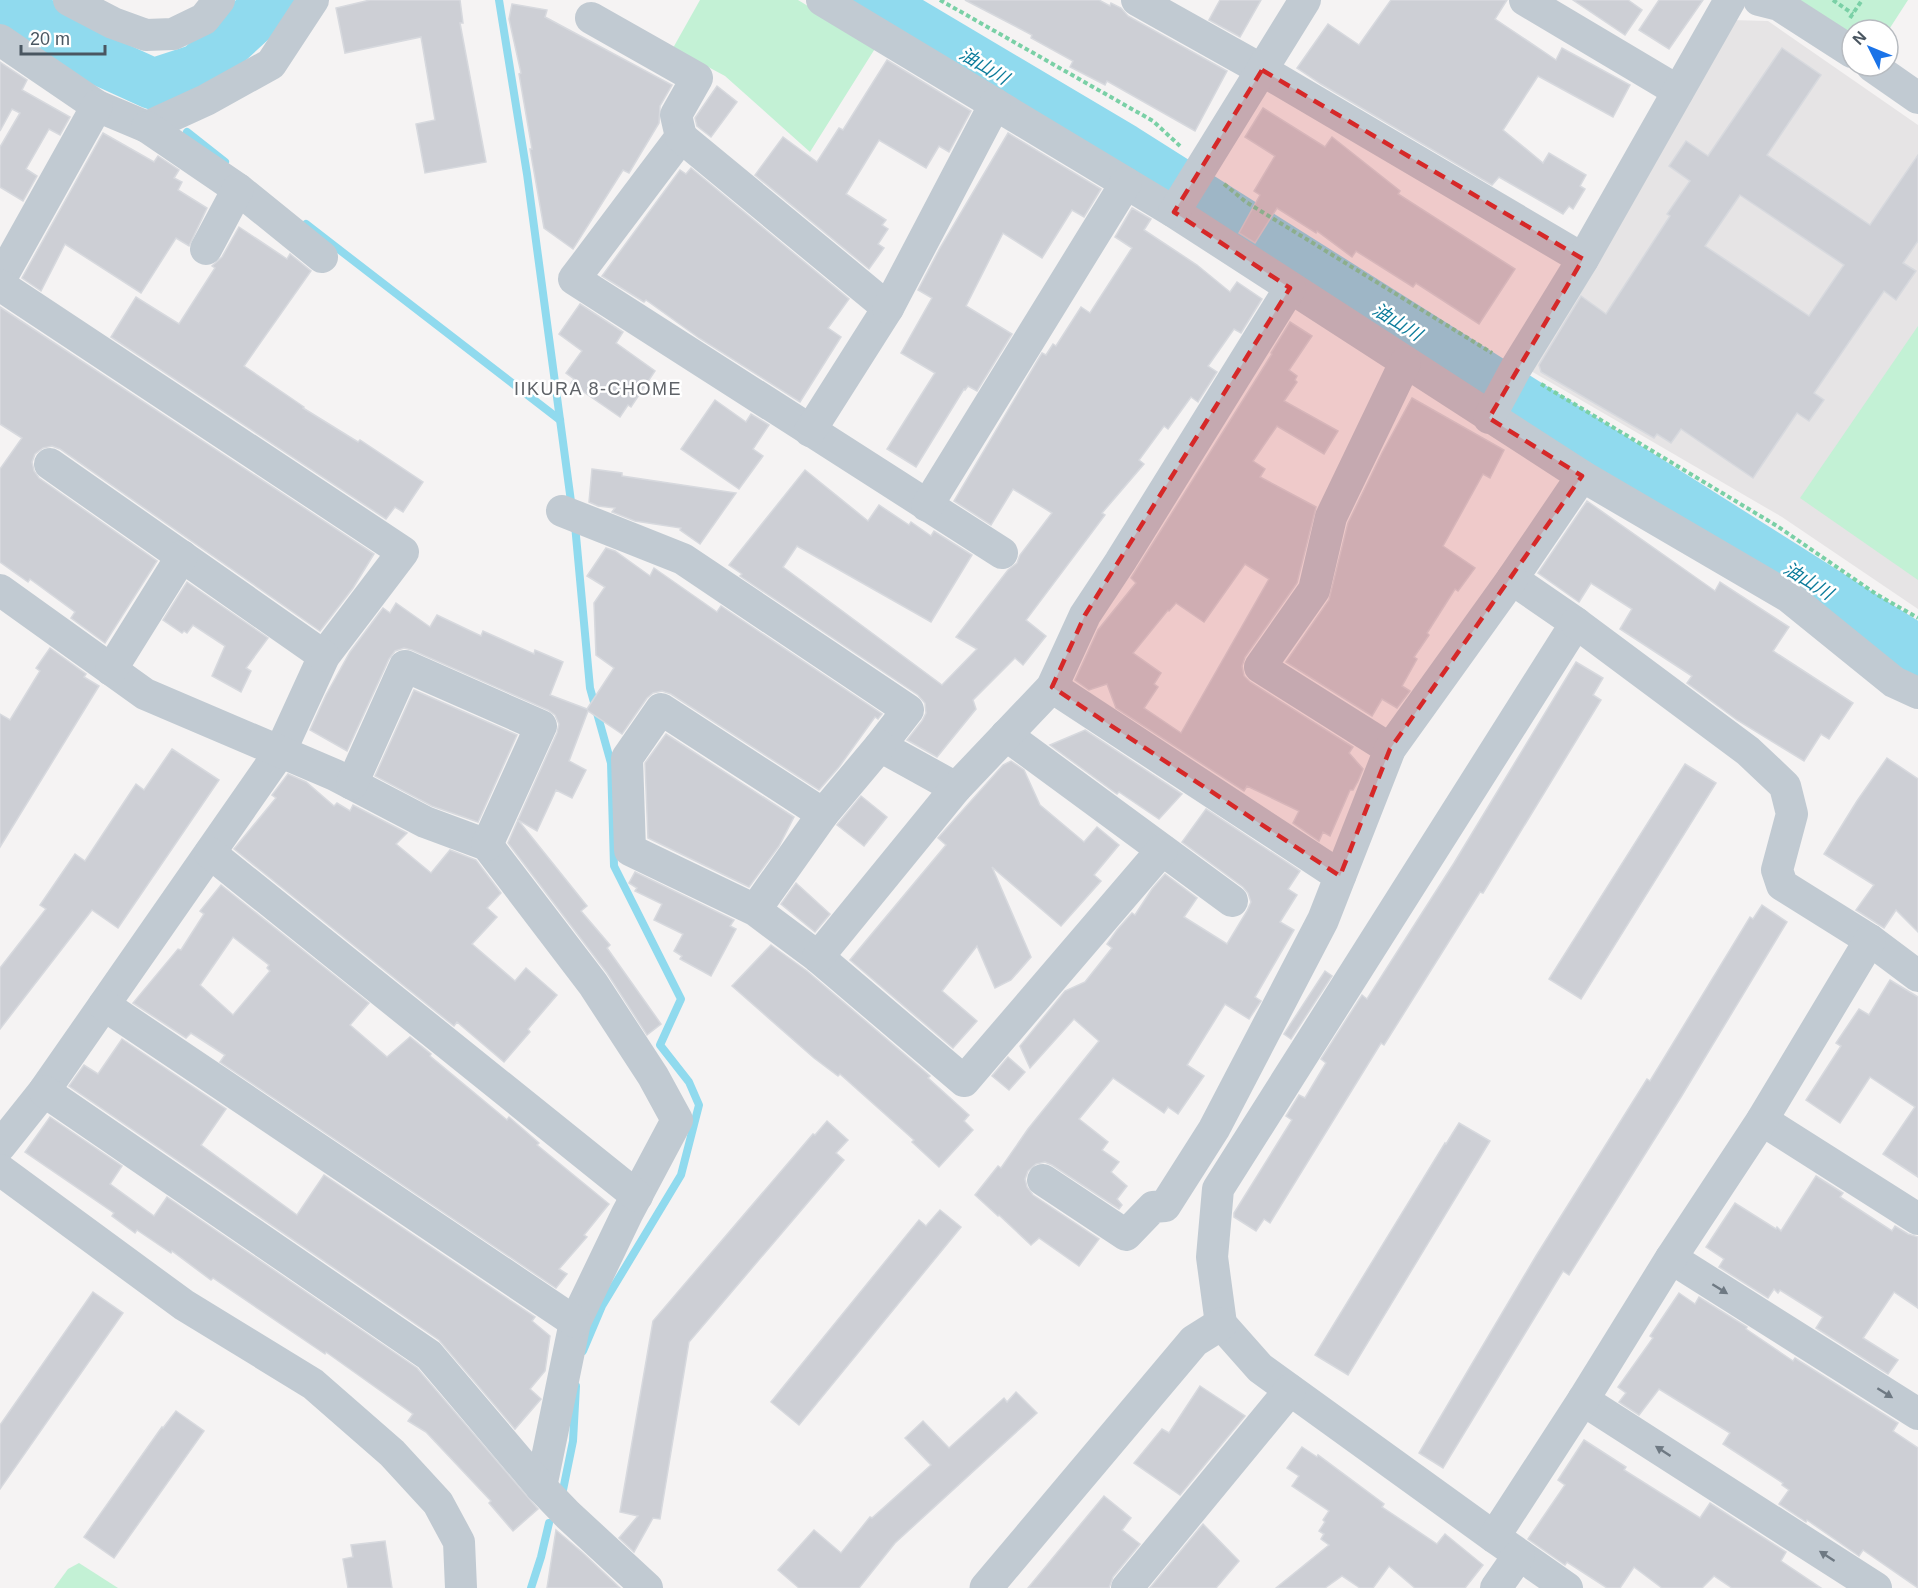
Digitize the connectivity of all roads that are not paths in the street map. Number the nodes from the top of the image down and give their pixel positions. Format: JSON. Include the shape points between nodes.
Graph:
{"nodes":[{"id":1,"x":69,"y":0,"type":"edge"},
{"id":2,"x":219,"y":0,"type":"edge"},
{"id":3,"x":313,"y":0,"type":"edge"},
{"id":4,"x":822,"y":0,"type":"edge"},
{"id":5,"x":1138,"y":0,"type":"edge"},
{"id":6,"x":1305,"y":0,"type":"edge"},
{"id":7,"x":1525,"y":0,"type":"edge"},
{"id":8,"x":1730,"y":0,"type":"edge"},
{"id":9,"x":1759,"y":0,"type":"edge"},
{"id":10,"x":591,"y":18,"type":"dead end"},
{"id":11,"x":0,"y":40,"type":"edge"},
{"id":12,"x":1840,"y":44,"type":"edge"},
{"id":13,"x":1262,"y":70,"type":"junction"},
{"id":14,"x":1889,"y":78,"type":"edge"},
{"id":15,"x":1678,"y":91,"type":"junction"},
{"id":16,"x":1918,"y":98,"type":"edge"},
{"id":17,"x":995,"y":104,"type":"junction"},
{"id":18,"x":97,"y":106,"type":"junction"},
{"id":19,"x":147,"y":127,"type":"junction"},
{"id":20,"x":681,"y":137,"type":"junction"},
{"id":21,"x":1126,"y":183,"type":"junction"},
{"id":22,"x":238,"y":189,"type":"junction"},
{"id":23,"x":1173,"y":212,"type":"junction"},
{"id":24,"x":206,"y":249,"type":"dead end"},
{"id":25,"x":322,"y":257,"type":"dead end"},
{"id":26,"x":1583,"y":259,"type":"junction"},
{"id":27,"x":0,"y":280,"type":"edge"},
{"id":28,"x":0,"y":285,"type":"edge"},
{"id":29,"x":1290,"y":288,"type":"junction"},
{"id":30,"x":888,"y":308,"type":"junction"},
{"id":31,"x":1405,"y":363,"type":"junction"},
{"id":32,"x":1490,"y":418,"type":"junction"},
{"id":33,"x":810,"y":431,"type":"junction"},
{"id":34,"x":50,"y":464,"type":"dead end"},
{"id":35,"x":1582,"y":476,"type":"junction"},
{"id":36,"x":927,"y":506,"type":"junction"},
{"id":37,"x":562,"y":511,"type":"dead end"},
{"id":38,"x":1002,"y":554,"type":"dead end"},
{"id":39,"x":182,"y":556,"type":"junction"},
{"id":40,"x":1512,"y":579,"type":"junction"},
{"id":41,"x":0,"y":590,"type":"edge"},
{"id":42,"x":1576,"y":623,"type":"junction"},
{"id":43,"x":324,"y":656,"type":"junction"},
{"id":44,"x":111,"y":670,"type":"junction"},
{"id":45,"x":1052,"y":687,"type":"junction"},
{"id":46,"x":1918,"y":693,"type":"edge"},
{"id":47,"x":1006,"y":735,"type":"junction"},
{"id":48,"x":880,"y":746,"type":"junction"},
{"id":49,"x":1390,"y":749,"type":"junction"},
{"id":50,"x":280,"y":752,"type":"junction"},
{"id":51,"x":352,"y":784,"type":"junction"},
{"id":52,"x":956,"y":788,"type":"junction"},
{"id":53,"x":823,"y":814,"type":"junction"},
{"id":54,"x":487,"y":845,"type":"junction"},
{"id":55,"x":1162,"y":850,"type":"junction"},
{"id":56,"x":210,"y":853,"type":"junction"},
{"id":57,"x":1340,"y":876,"type":"junction"},
{"id":58,"x":1232,"y":901,"type":"dead end"},
{"id":59,"x":755,"y":910,"type":"junction"},
{"id":60,"x":1870,"y":940,"type":"junction"},
{"id":61,"x":818,"y":957,"type":"junction"},
{"id":62,"x":1918,"y":976,"type":"edge"},
{"id":63,"x":104,"y":1005,"type":"junction"},
{"id":64,"x":44,"y":1091,"type":"junction"},
{"id":65,"x":1762,"y":1120,"type":"junction"},
{"id":66,"x":0,"y":1146,"type":"edge"},
{"id":67,"x":0,"y":1170,"type":"edge"},
{"id":68,"x":1043,"y":1180,"type":"dead end"},
{"id":69,"x":637,"y":1196,"type":"junction"},
{"id":70,"x":1918,"y":1219,"type":"edge"},
{"id":71,"x":1671,"y":1258,"type":"junction"},
{"id":72,"x":575,"y":1322,"type":"junction"},
{"id":73,"x":1221,"y":1324,"type":"junction"},
{"id":74,"x":1290,"y":1390,"type":"junction"},
{"id":75,"x":1582,"y":1400,"type":"junction"},
{"id":76,"x":1918,"y":1414,"type":"edge"},
{"id":77,"x":541,"y":1487,"type":"junction"},
{"id":78,"x":1494,"y":1538,"type":"junction"},
{"id":79,"x":1519,"y":1556,"type":"junction"},
{"id":80,"x":461,"y":1588,"type":"edge"},
{"id":81,"x":647,"y":1588,"type":"edge"},
{"id":82,"x":986,"y":1588,"type":"edge"},
{"id":83,"x":1127,"y":1588,"type":"edge"},
{"id":84,"x":1496,"y":1588,"type":"edge"},
{"id":85,"x":1567,"y":1588,"type":"edge"},
{"id":86,"x":1876,"y":1588,"type":"edge"}],
"edges":[{"from":1,"to":2,"type":"street","via":[[146,35],[172,34],[204,19]]},
{"from":3,"to":19,"type":"street","via":[[271,64]]},
{"from":4,"to":17,"type":"street"},
{"from":5,"to":13,"type":"street"},
{"from":6,"to":13,"type":"street"},
{"from":7,"to":15,"type":"street"},
{"from":8,"to":15,"type":"street"},
{"from":9,"to":12,"type":"street","via":[[1779,5]]},
{"from":10,"to":20,"type":"street","via":[[697,78],[676,115]]},
{"from":11,"to":18,"type":"street"},
{"from":13,"to":23,"type":"street"},
{"from":13,"to":26,"type":"street"},
{"from":14,"to":16,"type":"street"},
{"from":15,"to":26,"type":"street"},
{"from":17,"to":21,"type":"street"},
{"from":17,"to":30,"type":"street"},
{"from":18,"to":19,"type":"street"},
{"from":18,"to":27,"type":"street"},
{"from":19,"to":22,"type":"street"},
{"from":20,"to":30,"type":"street"},
{"from":20,"to":33,"type":"street","via":[[574,279]]},
{"from":21,"to":23,"type":"street"},
{"from":21,"to":36,"type":"street"},
{"from":22,"to":24,"type":"street"},
{"from":22,"to":25,"type":"street"},
{"from":23,"to":29,"type":"street"},
{"from":26,"to":32,"type":"street"},
{"from":28,"to":43,"type":"street","via":[[403,552]]},
{"from":29,"to":31,"type":"street"},
{"from":29,"to":45,"type":"street","via":[[1085,615]]},
{"from":30,"to":33,"type":"street"},
{"from":31,"to":32,"type":"street"},
{"from":31,"to":49,"type":"street","via":[[1331,517],[1314,590],[1260,667]]},
{"from":32,"to":35,"type":"street"},
{"from":33,"to":36,"type":"street"},
{"from":34,"to":39,"type":"street"},
{"from":35,"to":40,"type":"street"},
{"from":35,"to":46,"type":"street","via":[[1789,597],[1894,682]]},
{"from":36,"to":38,"type":"street"},
{"from":37,"to":48,"type":"street","via":[[683,559],[908,710]]},
{"from":39,"to":43,"type":"street"},
{"from":39,"to":44,"type":"street"},
{"from":40,"to":42,"type":"street"},
{"from":40,"to":49,"type":"street"},
{"from":41,"to":44,"type":"street"},
{"from":42,"to":60,"type":"street","via":[[1748,751],[1785,786],[1792,814],[1777,870],[1782,885]]},
{"from":42,"to":73,"type":"street","via":[[1218,1190],[1212,1257]]},
{"from":43,"to":50,"type":"street"},
{"from":44,"to":50,"type":"street","via":[[145,694]]},
{"from":45,"to":47,"type":"street"},
{"from":45,"to":57,"type":"street"},
{"from":47,"to":52,"type":"street"},
{"from":47,"to":55,"type":"street"},
{"from":48,"to":52,"type":"street"},
{"from":48,"to":53,"type":"street"},
{"from":49,"to":57,"type":"street"},
{"from":50,"to":51,"type":"street"},
{"from":50,"to":56,"type":"street"},
{"from":51,"to":54,"type":"street","via":[[425,822]]},
{"from":51,"to":54,"type":"street","via":[[405,666],[541,726]]},
{"from":52,"to":61,"type":"street"},
{"from":53,"to":59,"type":"street"},
{"from":53,"to":59,"type":"street","via":[[661,709],[627,758],[630,850]]},
{"from":54,"to":69,"type":"street","via":[[593,984],[653,1076],[676,1120]]},
{"from":55,"to":58,"type":"street"},
{"from":55,"to":61,"type":"street","via":[[964,1081]]},
{"from":56,"to":63,"type":"street"},
{"from":56,"to":69,"type":"street"},
{"from":57,"to":68,"type":"street","via":[[1323,920],[1214,1129],[1165,1206],[1153,1207],[1126,1235]]},
{"from":59,"to":61,"type":"street"},
{"from":60,"to":62,"type":"street"},
{"from":60,"to":65,"type":"street"},
{"from":63,"to":64,"type":"street"},
{"from":63,"to":72,"type":"street"},
{"from":64,"to":66,"type":"street"},
{"from":64,"to":77,"type":"street","via":[[429,1355]]},
{"from":65,"to":70,"type":"street"},
{"from":65,"to":71,"type":"street"},
{"from":67,"to":80,"type":"street","via":[[184,1305],[313,1384],[393,1453],[438,1503],[459,1542]]},
{"from":69,"to":72,"type":"street"},
{"from":71,"to":75,"type":"street"},
{"from":71,"to":76,"type":"street","one_way":true},
{"from":72,"to":77,"type":"street"},
{"from":73,"to":74,"type":"street","via":[[1260,1368]]},
{"from":73,"to":82,"type":"street","via":[[1194,1341]]},
{"from":74,"to":78,"type":"street"},
{"from":74,"to":83,"type":"street"},
{"from":75,"to":78,"type":"street"},
{"from":86,"to":75,"type":"street","one_way":true},
{"from":77,"to":81,"type":"street"},
{"from":78,"to":79,"type":"street"},
{"from":79,"to":84,"type":"street"},
{"from":79,"to":85,"type":"street"}]}
